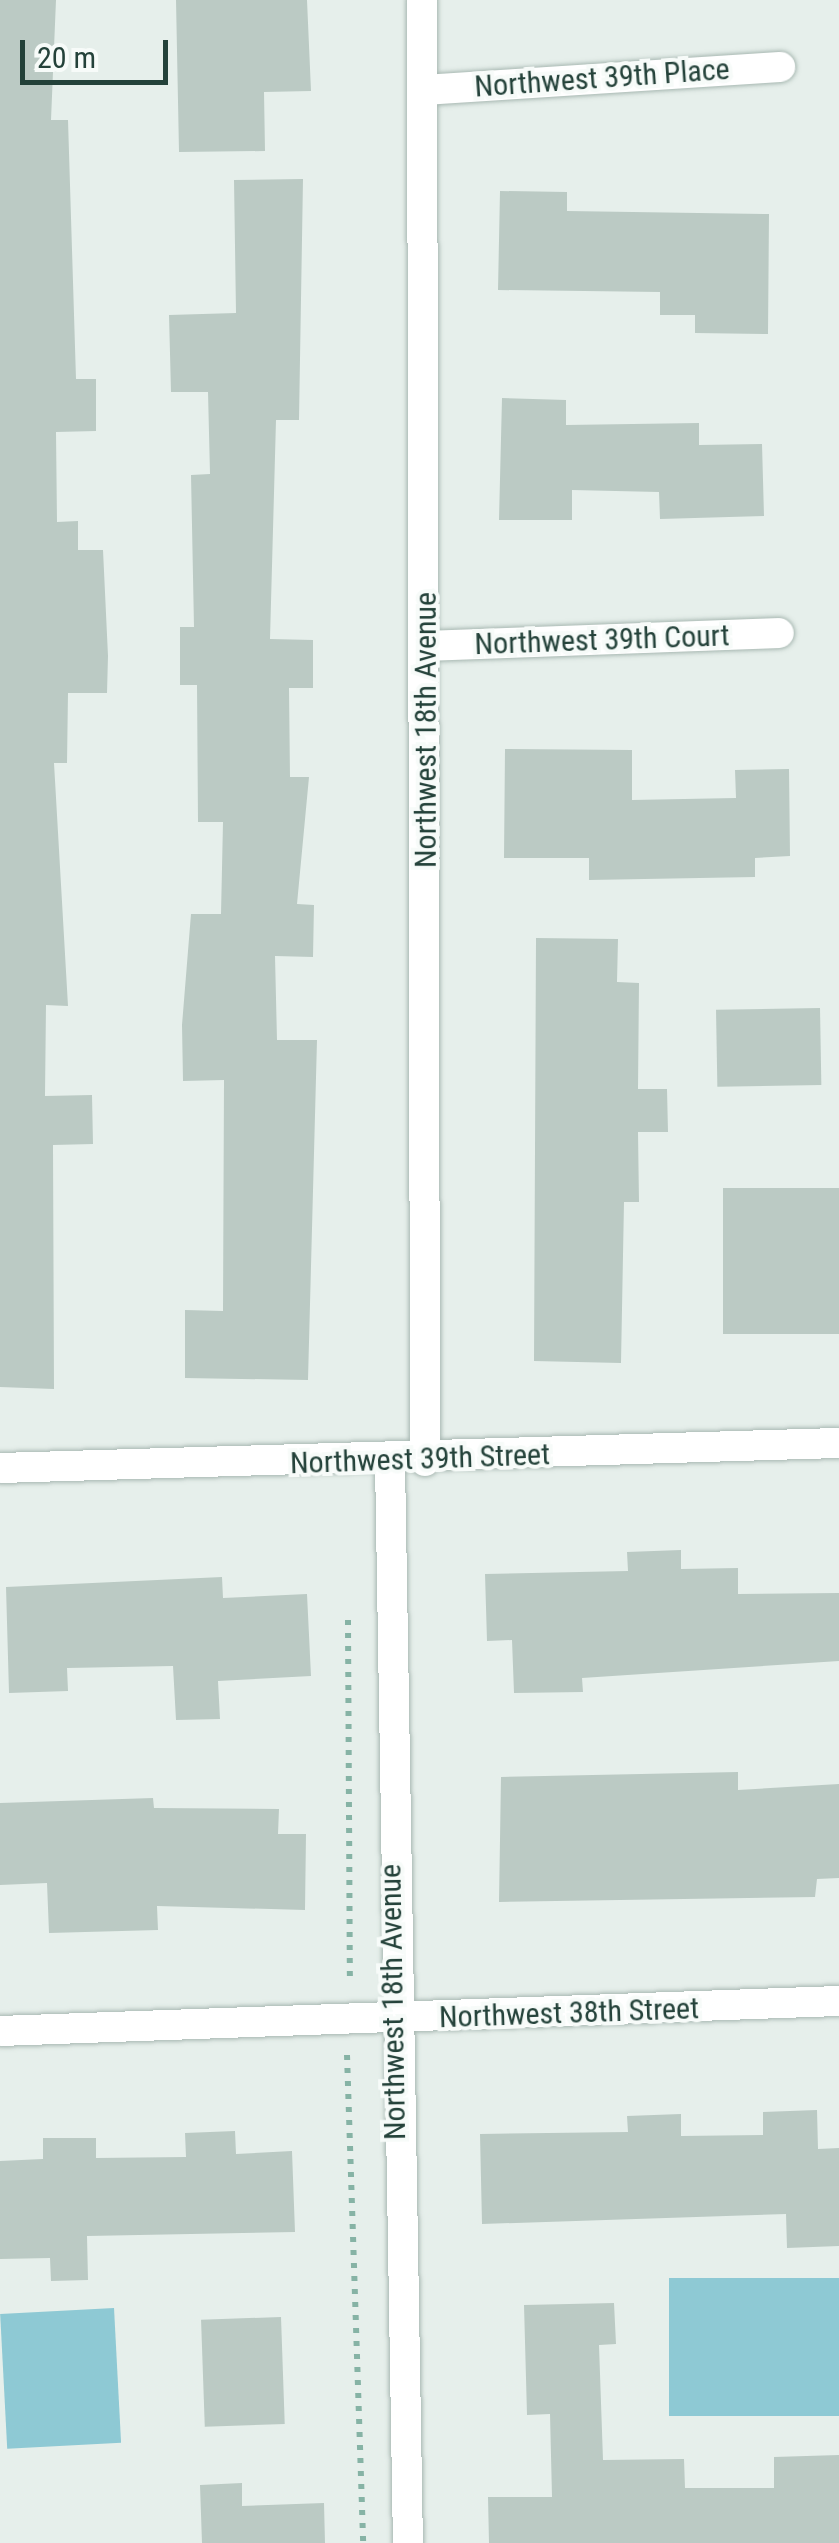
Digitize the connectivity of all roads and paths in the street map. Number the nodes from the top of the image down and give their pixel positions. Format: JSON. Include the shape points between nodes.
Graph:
{"nodes":[{"id":1,"x":422,"y":0,"type":"edge"},
{"id":2,"x":780,"y":66,"type":"dead end"},
{"id":3,"x":423,"y":90,"type":"junction"},
{"id":4,"x":778,"y":633,"type":"dead end"},
{"id":5,"x":426,"y":646,"type":"junction"},
{"id":6,"x":839,"y":1442,"type":"edge"},
{"id":7,"x":390,"y":1461,"type":"junction"},
{"id":8,"x":424,"y":1461,"type":"junction"},
{"id":9,"x":0,"y":1468,"type":"edge"},
{"id":10,"x":839,"y":2002,"type":"edge"},
{"id":11,"x":392,"y":2020,"type":"junction"},
{"id":12,"x":0,"y":2031,"type":"edge"},
{"id":13,"x":408,"y":2543,"type":"edge"}],
"edges":[{"from":1,"to":3,"type":"street","name":"Northwest 18th Avenue"},
{"from":2,"to":3,"type":"street","name":"Northwest 39th Place"},
{"from":3,"to":5,"type":"street","name":"Northwest 18th Avenue"},
{"from":4,"to":5,"type":"street","name":"Northwest 39th Court"},
{"from":5,"to":8,"type":"street","name":"Northwest 18th Avenue"},
{"from":6,"to":8,"type":"street","name":"Northwest 39th Street"},
{"from":7,"to":8,"type":"street","name":"Northwest 39th Street"},
{"from":7,"to":9,"type":"street","name":"Northwest 39th Street"},
{"from":7,"to":11,"type":"street","name":"Northwest 18th Avenue"},
{"from":10,"to":11,"type":"street","name":"Northwest 38th Street"},
{"from":11,"to":12,"type":"street","name":"Northwest 38th Street"},
{"from":11,"to":13,"type":"street","name":"Northwest 18th Avenue"}]}
